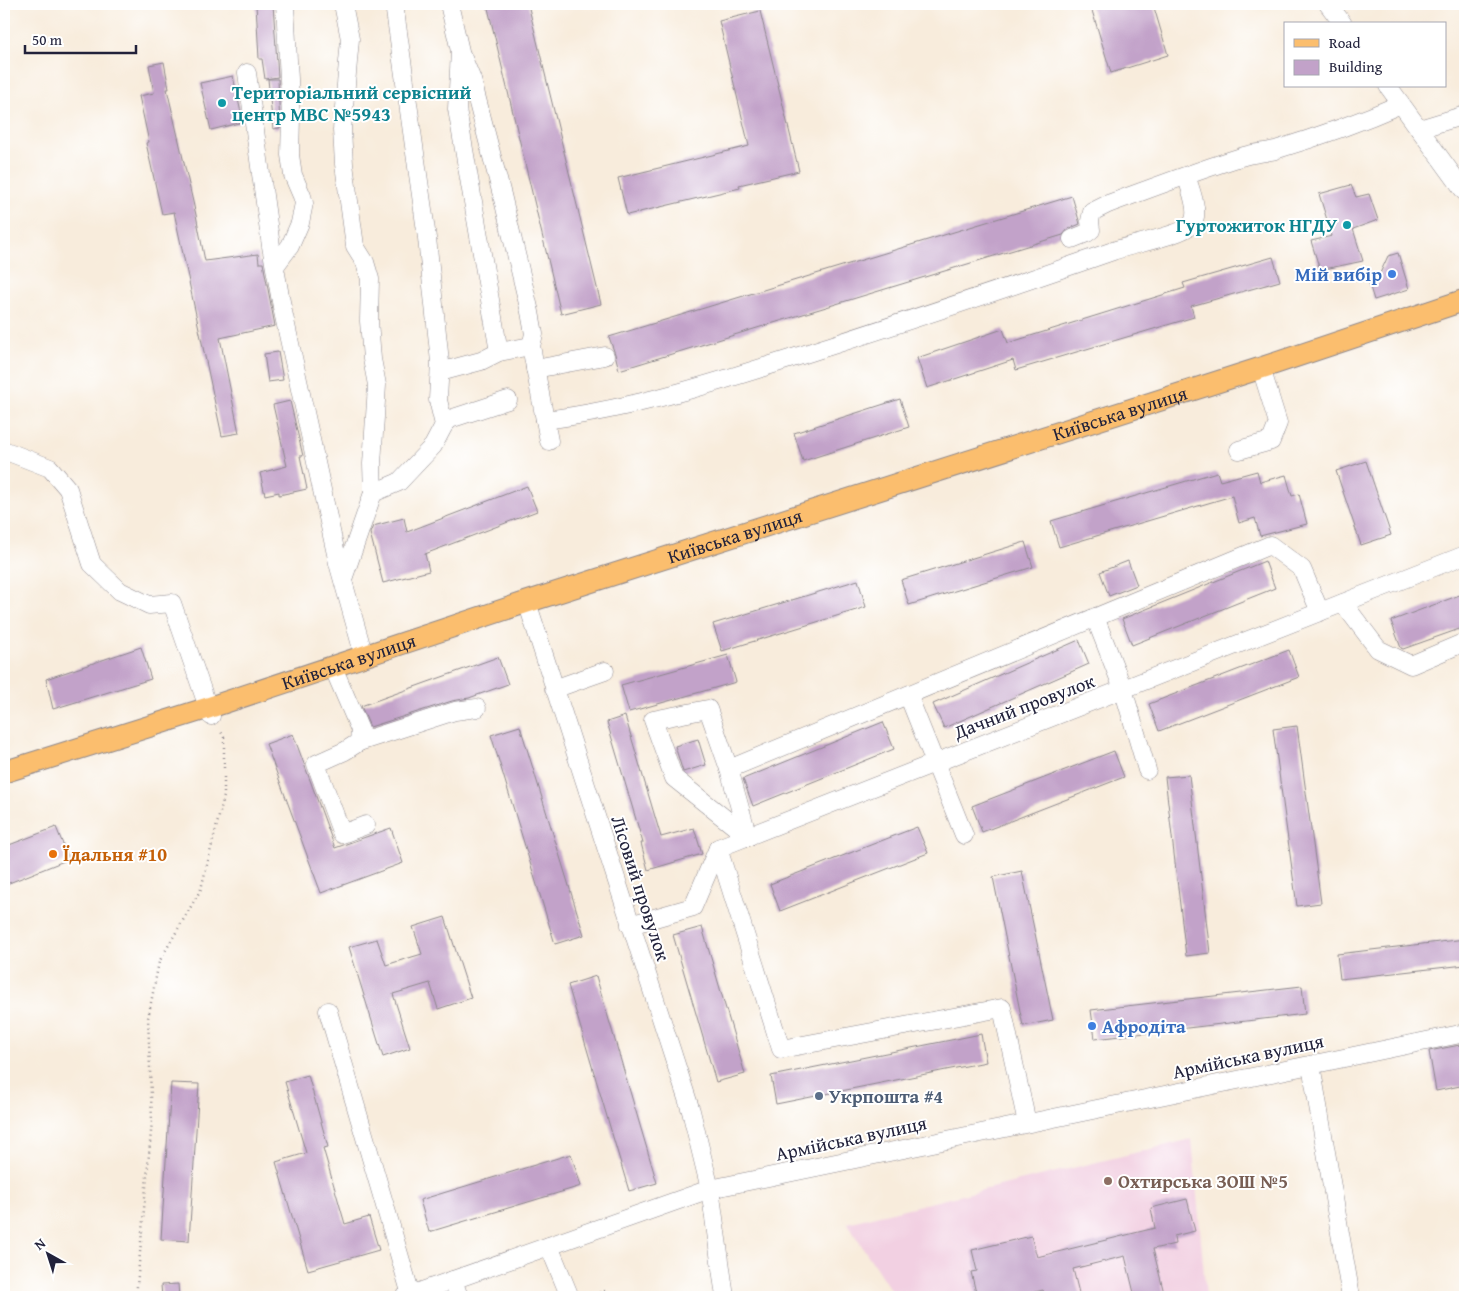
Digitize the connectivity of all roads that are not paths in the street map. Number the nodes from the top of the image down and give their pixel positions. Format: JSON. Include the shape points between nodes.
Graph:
{"nodes":[{"id":1,"x":285,"y":4,"type":"edge"},
{"id":2,"x":343,"y":4,"type":"edge"},
{"id":3,"x":394,"y":4,"type":"edge"},
{"id":4,"x":449,"y":4,"type":"edge"},
{"id":5,"x":1328,"y":4,"type":"edge"},
{"id":6,"x":1342,"y":22,"type":"edge"},
{"id":7,"x":460,"y":51,"type":"junction"},
{"id":8,"x":247,"y":73,"type":"dead end"},
{"id":9,"x":1389,"y":88,"type":"edge"},
{"id":10,"x":1401,"y":104,"type":"junction"},
{"id":11,"x":1465,"y":115,"type":"edge"},
{"id":12,"x":1419,"y":129,"type":"junction"},
{"id":13,"x":488,"y":142,"type":"junction"},
{"id":14,"x":464,"y":147,"type":"junction"},
{"id":15,"x":1188,"y":181,"type":"dead end"},
{"id":16,"x":501,"y":189,"type":"junction"},
{"id":17,"x":1465,"y":192,"type":"edge"},
{"id":18,"x":472,"y":195,"type":"junction"},
{"id":19,"x":1072,"y":239,"type":"dead end"},
{"id":20,"x":275,"y":266,"type":"junction"},
{"id":21,"x":1465,"y":300,"type":"edge"},
{"id":22,"x":1465,"y":309,"type":"edge"},
{"id":23,"x":531,"y":346,"type":"junction"},
{"id":24,"x":499,"y":352,"type":"junction"},
{"id":25,"x":606,"y":356,"type":"dead end"},
{"id":26,"x":535,"y":369,"type":"junction"},
{"id":27,"x":440,"y":372,"type":"junction"},
{"id":28,"x":1263,"y":373,"type":"junction"},
{"id":29,"x":508,"y":400,"type":"dead end"},
{"id":30,"x":545,"y":420,"type":"junction"},
{"id":31,"x":444,"y":425,"type":"junction"},
{"id":32,"x":549,"y":441,"type":"dead end"},
{"id":33,"x":1239,"y":450,"type":"dead end"},
{"id":34,"x":4,"y":451,"type":"edge"},
{"id":35,"x":372,"y":493,"type":"junction"},
{"id":36,"x":1465,"y":556,"type":"edge"},
{"id":37,"x":342,"y":579,"type":"junction"},
{"id":38,"x":1343,"y":603,"type":"junction"},
{"id":39,"x":528,"y":606,"type":"junction"},
{"id":40,"x":1320,"y":612,"type":"junction"},
{"id":41,"x":1095,"y":617,"type":"junction"},
{"id":42,"x":1465,"y":642,"type":"edge"},
{"id":43,"x":364,"y":656,"type":"junction"},
{"id":44,"x":604,"y":671,"type":"dead end"},
{"id":45,"x":336,"y":674,"type":"junction"},
{"id":46,"x":554,"y":689,"type":"junction"},
{"id":47,"x":1123,"y":690,"type":"junction"},
{"id":48,"x":908,"y":695,"type":"junction"},
{"id":49,"x":477,"y":708,"type":"dead end"},
{"id":50,"x":210,"y":712,"type":"junction"},
{"id":51,"x":359,"y":742,"type":"junction"},
{"id":52,"x":935,"y":763,"type":"junction"},
{"id":53,"x":729,"y":769,"type":"junction"},
{"id":54,"x":1147,"y":770,"type":"dead end"},
{"id":55,"x":4,"y":772,"type":"edge"},
{"id":56,"x":4,"y":782,"type":"edge"},
{"id":57,"x":366,"y":825,"type":"dead end"},
{"id":58,"x":964,"y":835,"type":"dead end"},
{"id":59,"x":748,"y":837,"type":"junction"},
{"id":60,"x":718,"y":848,"type":"junction"},
{"id":61,"x":630,"y":925,"type":"junction"},
{"id":62,"x":328,"y":1011,"type":"dead end"},
{"id":63,"x":1465,"y":1033,"type":"edge"},
{"id":64,"x":1312,"y":1064,"type":"junction"},
{"id":65,"x":1027,"y":1123,"type":"junction"},
{"id":66,"x":710,"y":1189,"type":"junction"},
{"id":67,"x":549,"y":1246,"type":"junction"},
{"id":68,"x":453,"y":1280,"type":"junction"},
{"id":69,"x":408,"y":1296,"type":"edge"},
{"id":70,"x":459,"y":1297,"type":"edge"},
{"id":71,"x":570,"y":1297,"type":"edge"},
{"id":72,"x":725,"y":1297,"type":"edge"},
{"id":73,"x":1351,"y":1297,"type":"edge"}],
"edges":[{"from":1,"to":20,"type":"street","via":[[290,155],[293,176],[304,204],[290,246]]},
{"from":2,"to":35,"type":"street","via":[[350,39],[342,130],[344,164],[355,246],[370,279],[369,321],[377,385]]},
{"from":3,"to":27,"type":"street","via":[[427,238]]},
{"from":4,"to":7,"type":"street"},
{"from":5,"to":6,"type":"street"},
{"from":7,"to":13,"type":"street","via":[[472,80]]},
{"from":7,"to":14,"type":"street","via":[[457,109]]},
{"from":8,"to":20,"type":"street"},
{"from":9,"to":10,"type":"street"},
{"from":10,"to":12,"type":"street"},
{"from":10,"to":19,"type":"street","via":[[1310,138],[1210,166],[1108,204],[1092,212],[1091,230]]},
{"from":11,"to":12,"type":"street"},
{"from":12,"to":17,"type":"street"},
{"from":13,"to":14,"type":"street"},
{"from":13,"to":16,"type":"street"},
{"from":14,"to":18,"type":"street"},
{"from":15,"to":30,"type":"street","via":[[1195,220],[1181,231],[1126,246],[992,293],[684,391]]},
{"from":16,"to":18,"type":"street"},
{"from":16,"to":23,"type":"street","via":[[530,312],[534,334]]},
{"from":18,"to":24,"type":"street"},
{"from":20,"to":37,"type":"street","via":[[292,360]]},
{"from":21,"to":28,"type":"main road","name":"Київська вулиця"},
{"from":22,"to":28,"type":"main road","name":"Київська вулиця"},
{"from":23,"to":24,"type":"street"},
{"from":23,"to":26,"type":"street"},
{"from":24,"to":27,"type":"street"},
{"from":25,"to":26,"type":"street"},
{"from":26,"to":30,"type":"street"},
{"from":27,"to":31,"type":"street","via":[[438,400]]},
{"from":28,"to":33,"type":"street","via":[[1278,423],[1270,441]]},
{"from":28,"to":39,"type":"main road","name":"Київська вулиця"},
{"from":29,"to":31,"type":"street","via":[[450,419]]},
{"from":30,"to":32,"type":"street"},
{"from":31,"to":35,"type":"street","via":[[433,446],[399,482]]},
{"from":34,"to":50,"type":"street","via":[[50,468],[68,489],[92,564],[120,591],[149,605],[172,604]]},
{"from":35,"to":37,"type":"street"},
{"from":36,"to":38,"type":"street","name":"Дачний провулок"},
{"from":37,"to":43,"type":"street"},
{"from":38,"to":40,"type":"street","name":"Дачний провулок"},
{"from":38,"to":42,"type":"street","via":[[1378,649],[1411,665]]},
{"from":39,"to":43,"type":"main road","name":"Київська вулиця"},
{"from":39,"to":45,"type":"main road","name":"Київська вулиця"},
{"from":39,"to":46,"type":"street","name":"Лісовий провулок"},
{"from":40,"to":41,"type":"street","via":[[1302,569],[1270,545]]},
{"from":40,"to":47,"type":"street","name":"Дачний провулок"},
{"from":41,"to":47,"type":"street"},
{"from":41,"to":48,"type":"street"},
{"from":43,"to":50,"type":"main road","name":"Київська вулиця"},
{"from":44,"to":46,"type":"street"},
{"from":45,"to":50,"type":"main road","name":"Київська вулиця"},
{"from":45,"to":51,"type":"street","via":[[360,730]]},
{"from":46,"to":61,"type":"street","name":"Лісовий провулок"},
{"from":47,"to":52,"type":"street","name":"Дачний провулок"},
{"from":47,"to":54,"type":"street"},
{"from":48,"to":52,"type":"street"},
{"from":48,"to":53,"type":"street"},
{"from":49,"to":51,"type":"street","via":[[455,711]]},
{"from":50,"to":55,"type":"main road","name":"Київська вулиця"},
{"from":50,"to":56,"type":"main road","name":"Київська вулиця"},
{"from":51,"to":57,"type":"street","via":[[316,764],[342,834]]},
{"from":52,"to":58,"type":"street"},
{"from":52,"to":59,"type":"street","name":"Дачний провулок"},
{"from":53,"to":59,"type":"street"},
{"from":53,"to":59,"type":"street","via":[[708,709],[653,720],[674,778]]},
{"from":59,"to":60,"type":"street","name":"Дачний провулок"},
{"from":60,"to":61,"type":"street","via":[[693,907]]},
{"from":60,"to":65,"type":"street","via":[[781,1050],[1002,1008]]},
{"from":61,"to":66,"type":"street","name":"Лісовий провулок","via":[[691,1111]]},
{"from":62,"to":69,"type":"street"},
{"from":63,"to":64,"type":"street","name":"Армійська вулиця"},
{"from":64,"to":65,"type":"street","name":"Армійська вулиця"},
{"from":64,"to":73,"type":"street"},
{"from":65,"to":66,"type":"street","name":"Армійська вулиця"},
{"from":66,"to":67,"type":"street","name":"Армійська вулиця"},
{"from":66,"to":72,"type":"street","name":"Лісовий провулок"},
{"from":67,"to":68,"type":"street","name":"Армійська вулиця"},
{"from":67,"to":71,"type":"street"},
{"from":68,"to":69,"type":"street","name":"Армійська вулиця"},
{"from":68,"to":70,"type":"street"}]}
